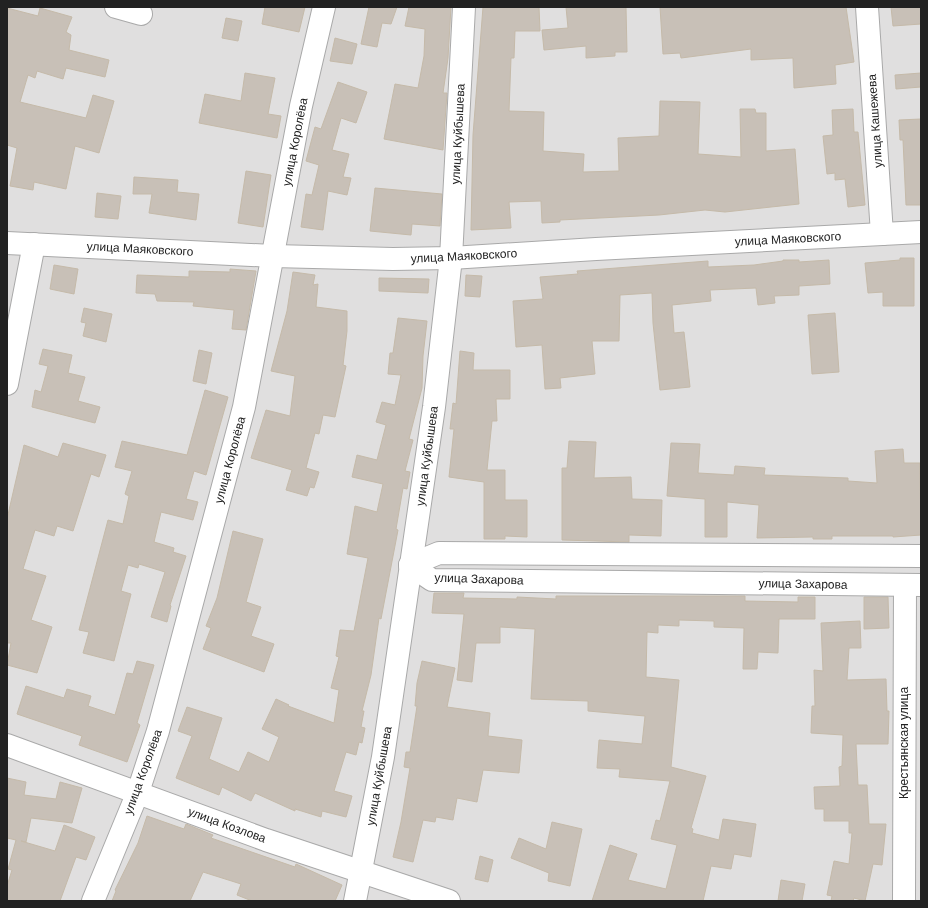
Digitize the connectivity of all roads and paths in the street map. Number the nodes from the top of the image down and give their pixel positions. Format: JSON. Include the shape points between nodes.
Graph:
{"nodes":[{"id":1,"x":116,"y":7,"type":"edge"},
{"id":2,"x":324,"y":7,"type":"edge"},
{"id":3,"x":464,"y":7,"type":"edge"},
{"id":4,"x":867,"y":7,"type":"edge"},
{"id":5,"x":141,"y":14,"type":"dead end"},
{"id":6,"x":921,"y":232,"type":"edge"},
{"id":7,"x":882,"y":234,"type":"junction"},
{"id":8,"x":7,"y":243,"type":"edge"},
{"id":9,"x":34,"y":244,"type":"junction"},
{"id":10,"x":273,"y":256,"type":"junction"},
{"id":11,"x":451,"y":258,"type":"junction"},
{"id":12,"x":7,"y":384,"type":"edge"},
{"id":13,"x":921,"y":556,"type":"edge"},
{"id":14,"x":410,"y":565,"type":"junction"},
{"id":15,"x":913,"y":585,"type":"edge"},
{"id":16,"x":7,"y":745,"type":"edge"},
{"id":17,"x":138,"y":792,"type":"junction"},
{"id":18,"x":362,"y":871,"type":"junction"},
{"id":19,"x":93,"y":901,"type":"edge"},
{"id":20,"x":355,"y":901,"type":"edge"},
{"id":21,"x":449,"y":901,"type":"edge"},
{"id":22,"x":904,"y":901,"type":"edge"}],
"edges":[{"from":1,"to":5,"type":"street"},
{"from":2,"to":10,"type":"street","name":"улица Королёва","via":[[301,106]]},
{"from":3,"to":11,"type":"street","name":"улица Куйбышева"},
{"from":4,"to":7,"type":"street","name":"улица Кашежева"},
{"from":6,"to":7,"type":"street","name":"улица Маяковского"},
{"from":7,"to":11,"type":"street","name":"улица Маяковского"},
{"from":8,"to":9,"type":"street","name":"улица Маяковского"},
{"from":9,"to":10,"type":"street","name":"улица Маяковского"},
{"from":9,"to":12,"type":"street"},
{"from":10,"to":11,"type":"street","name":"улица Маяковского"},
{"from":10,"to":17,"type":"street","name":"улица Королёва","via":[[244,407],[158,731]]},
{"from":11,"to":14,"type":"street","name":"улица Куйбышева","via":[[434,407]]},
{"from":13,"to":14,"type":"street","name":"улица Захарова","via":[[439,553]]},
{"from":14,"to":15,"type":"street","name":"улица Захарова","via":[[432,580]]},
{"from":14,"to":18,"type":"street","name":"улица Куйбышева","via":[[383,757]]},
{"from":15,"to":22,"type":"street","name":"Крестьянская улица"},
{"from":16,"to":17,"type":"street","name":"улица Козлова"},
{"from":17,"to":18,"type":"street","name":"улица Козлова","via":[[266,840]]},
{"from":17,"to":19,"type":"street","name":"улица Королёва"},
{"from":18,"to":20,"type":"street","name":"улица Куйбышева"},
{"from":18,"to":21,"type":"street","name":"улица Козлова"}]}
